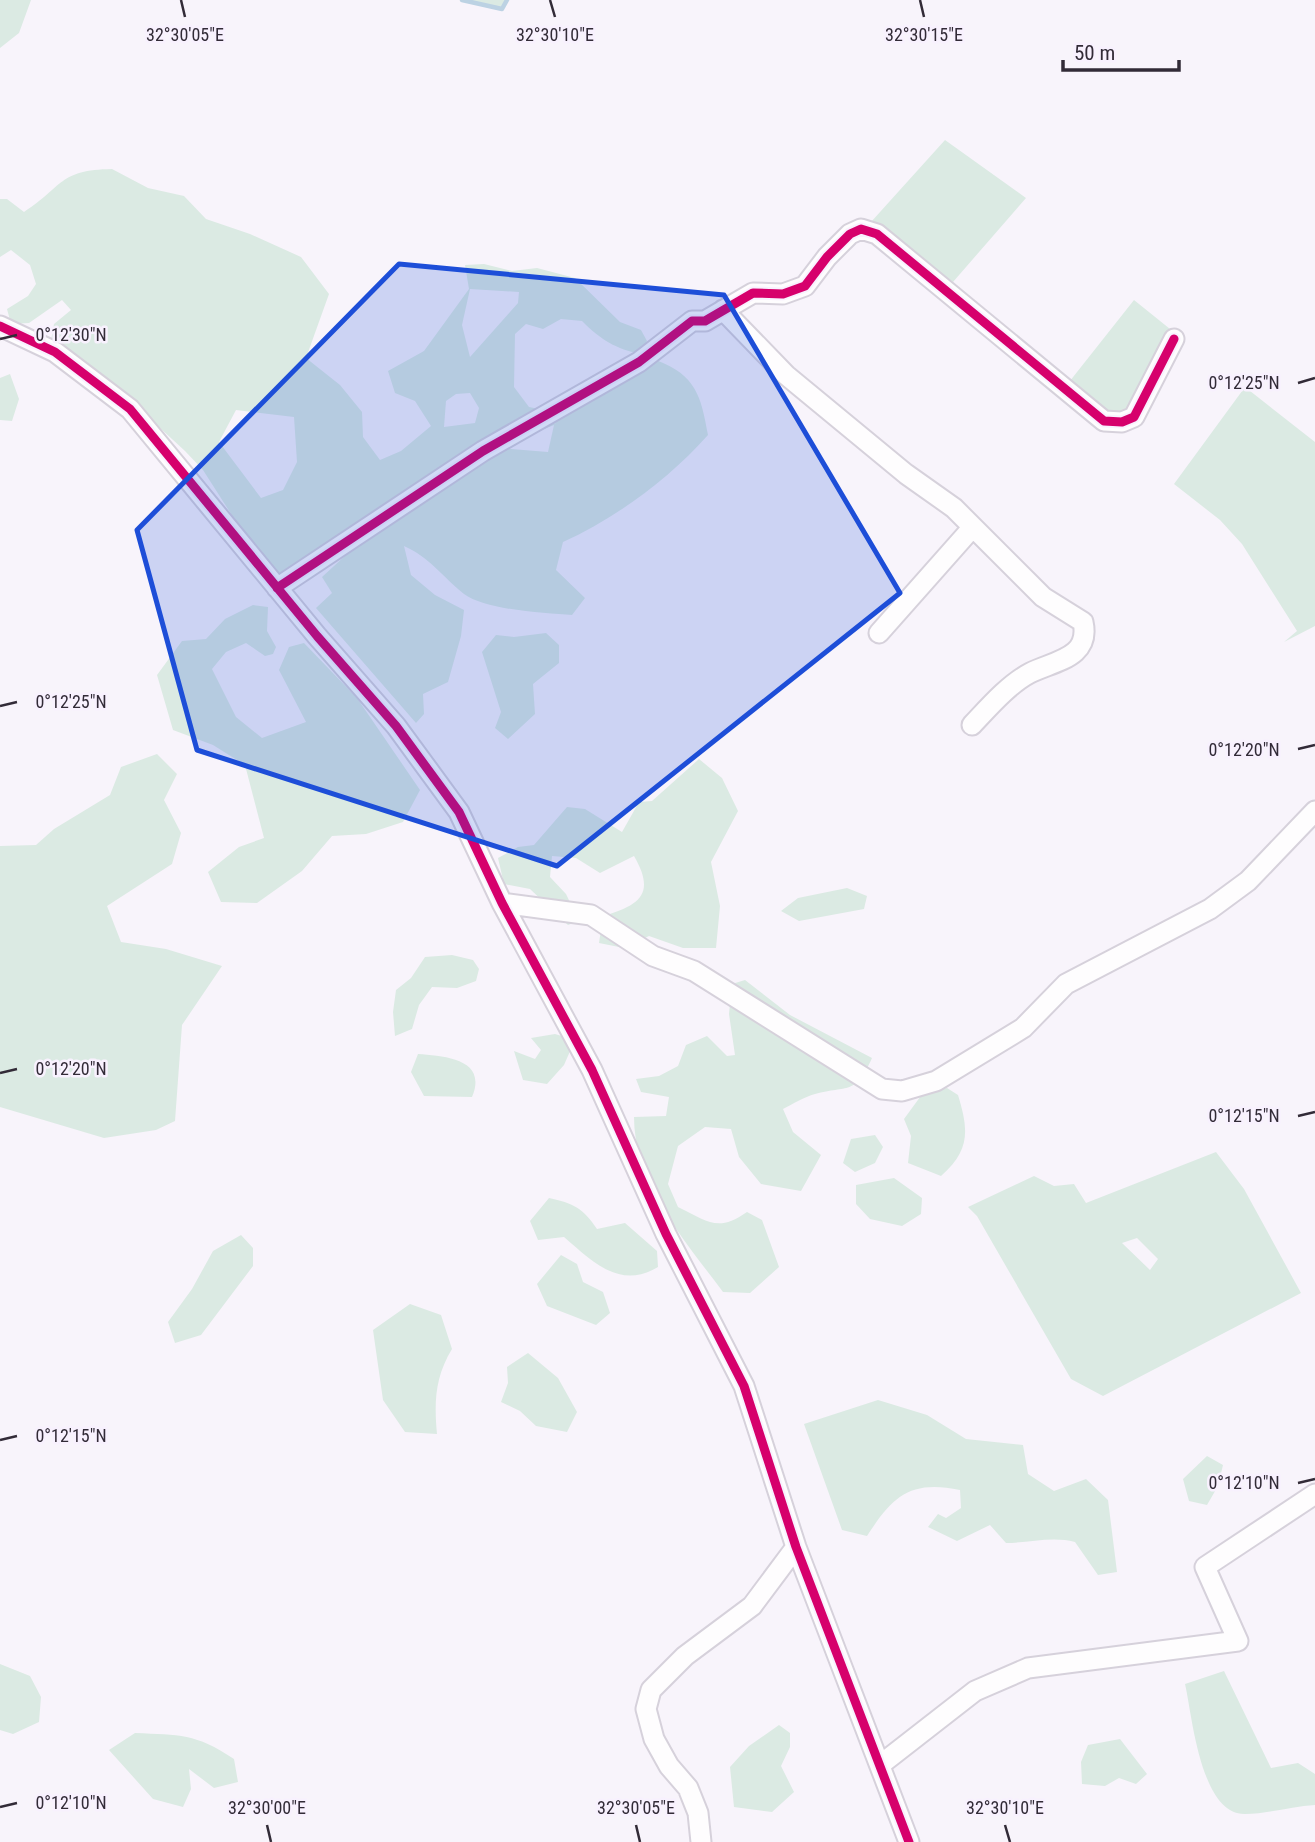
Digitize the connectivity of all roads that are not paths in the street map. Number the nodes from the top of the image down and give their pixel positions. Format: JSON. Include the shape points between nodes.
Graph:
{"nodes":[{"id":1,"x":723,"y":310,"type":"junction"},
{"id":2,"x":0,"y":326,"type":"edge"},
{"id":3,"x":1174,"y":339,"type":"dead end"},
{"id":4,"x":972,"y":528,"type":"junction"},
{"id":5,"x":277,"y":588,"type":"junction"},
{"id":6,"x":879,"y":633,"type":"dead end"},
{"id":7,"x":972,"y":725,"type":"dead end"},
{"id":8,"x":1315,"y":811,"type":"edge"},
{"id":9,"x":502,"y":903,"type":"junction"},
{"id":10,"x":1315,"y":1494,"type":"edge"},
{"id":11,"x":796,"y":1547,"type":"junction"},
{"id":12,"x":880,"y":1765,"type":"junction"},
{"id":13,"x":701,"y":1842,"type":"edge"},
{"id":14,"x":909,"y":1842,"type":"edge"}],
"edges":[{"from":1,"to":3,"type":"street","via":[[753,293],[783,294],[804,286],[827,257],[860,229],[877,234],[1104,421],[1134,417]]},
{"from":1,"to":4,"type":"street","via":[[786,375],[954,508]]},
{"from":1,"to":5,"type":"street","via":[[705,321],[692,321],[639,362],[483,451]]},
{"from":2,"to":5,"type":"street","via":[[55,352],[130,409]]},
{"from":4,"to":6,"type":"street"},
{"from":4,"to":7,"type":"street","via":[[1043,597],[1083,622],[1085,633],[1082,645],[1072,655],[1030,673]]},
{"from":5,"to":9,"type":"street","via":[[396,726],[459,812]]},
{"from":8,"to":9,"type":"street","via":[[1248,881],[1210,909],[1066,984],[1023,1028],[936,1081],[902,1091],[883,1089],[694,971],[653,956],[591,915]]},
{"from":9,"to":11,"type":"street","via":[[592,1070],[666,1234],[744,1386]]},
{"from":10,"to":12,"type":"street","via":[[1205,1567],[1238,1641],[1028,1668],[975,1691]]},
{"from":11,"to":12,"type":"street"},
{"from":11,"to":13,"type":"street","via":[[752,1606],[685,1656],[651,1690],[646,1709],[654,1739],[688,1788],[698,1813]]},
{"from":12,"to":14,"type":"street"}]}
